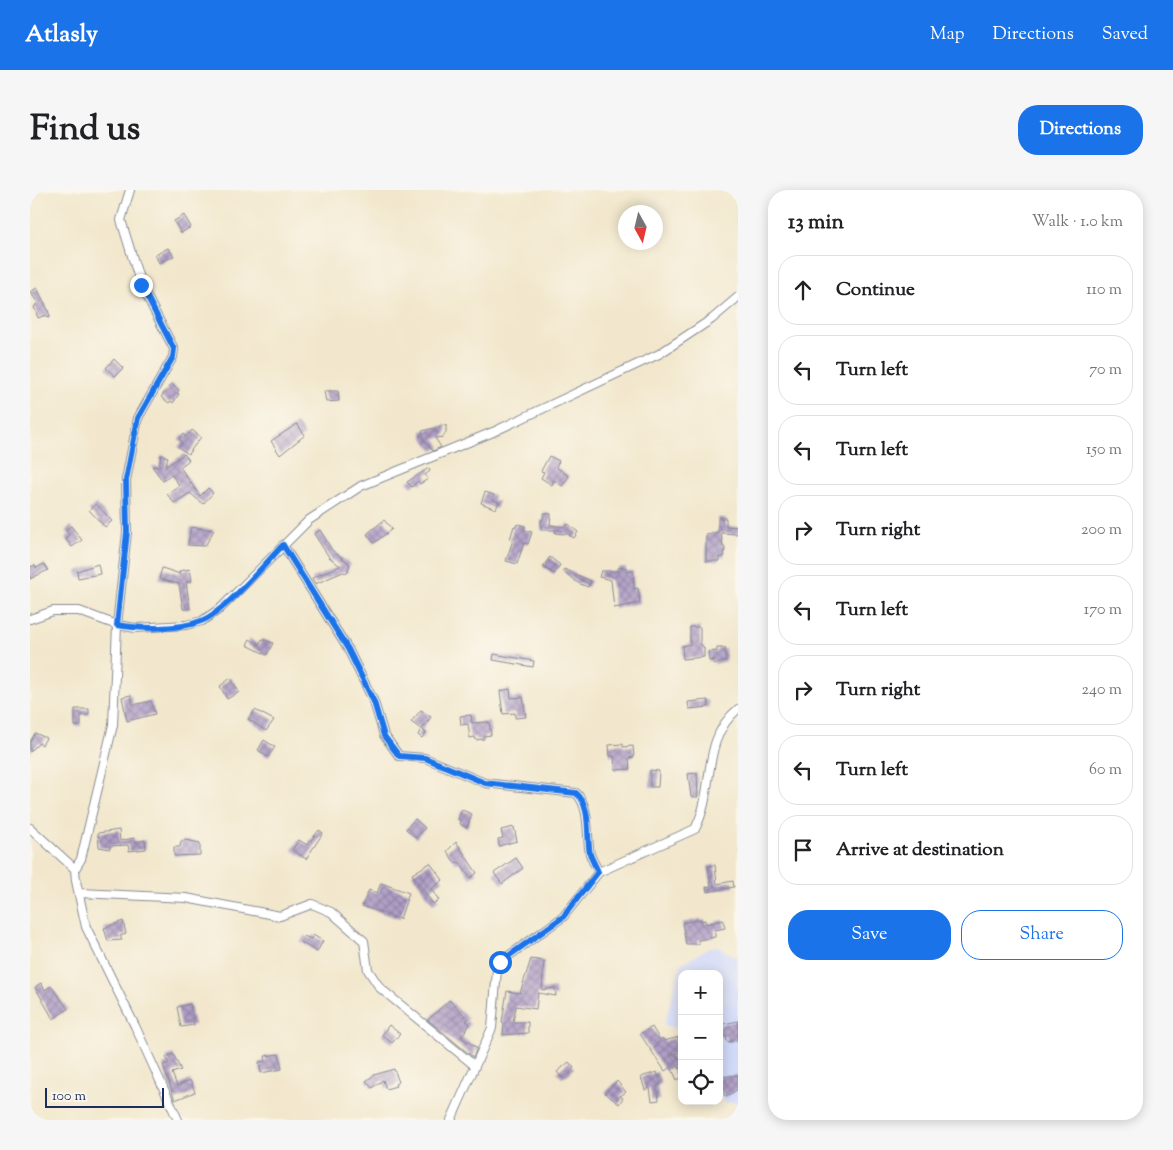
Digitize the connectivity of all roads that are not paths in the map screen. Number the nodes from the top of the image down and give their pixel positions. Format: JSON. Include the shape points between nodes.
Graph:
{"nodes":[{"id":1,"x":130,"y":190,"type":"edge"},
{"id":2,"x":738,"y":297,"type":"edge"},
{"id":3,"x":283,"y":545,"type":"junction"},
{"id":4,"x":31,"y":618,"type":"edge"},
{"id":5,"x":117,"y":625,"type":"junction"},
{"id":6,"x":738,"y":709,"type":"edge"},
{"id":7,"x":30,"y":828,"type":"edge"},
{"id":8,"x":75,"y":869,"type":"junction"},
{"id":9,"x":598,"y":872,"type":"junction"},
{"id":10,"x":80,"y":893,"type":"junction"},
{"id":11,"x":475,"y":1066,"type":"junction"},
{"id":12,"x":178,"y":1120,"type":"edge"},
{"id":13,"x":450,"y":1120,"type":"edge"}],
"edges":[{"from":1,"to":5,"type":"street","via":[[121,220],[141,285],[174,349],[173,357],[138,418],[126,480],[127,532]]},
{"from":2,"to":3,"type":"street","via":[[712,319],[659,354],[493,432],[361,486],[310,520]]},
{"from":3,"to":5,"type":"street","via":[[221,608],[202,621],[136,628]]},
{"from":3,"to":9,"type":"street","via":[[348,649],[374,702],[384,736],[399,756],[425,758],[485,783],[576,793],[587,818],[590,855]]},
{"from":4,"to":5,"type":"street","via":[[79,610]]},
{"from":5,"to":8,"type":"street","via":[[114,725]]},
{"from":6,"to":9,"type":"street","via":[[717,734],[701,818],[694,829]]},
{"from":7,"to":8,"type":"street"},
{"from":8,"to":10,"type":"street"},
{"from":9,"to":11,"type":"street","via":[[563,917],[500,962],[492,1028]]},
{"from":10,"to":11,"type":"street","via":[[186,898],[280,916],[312,904],[331,912],[364,940],[368,970],[380,988]]},
{"from":10,"to":12,"type":"street","via":[[86,928]]},
{"from":11,"to":13,"type":"street"}]}
